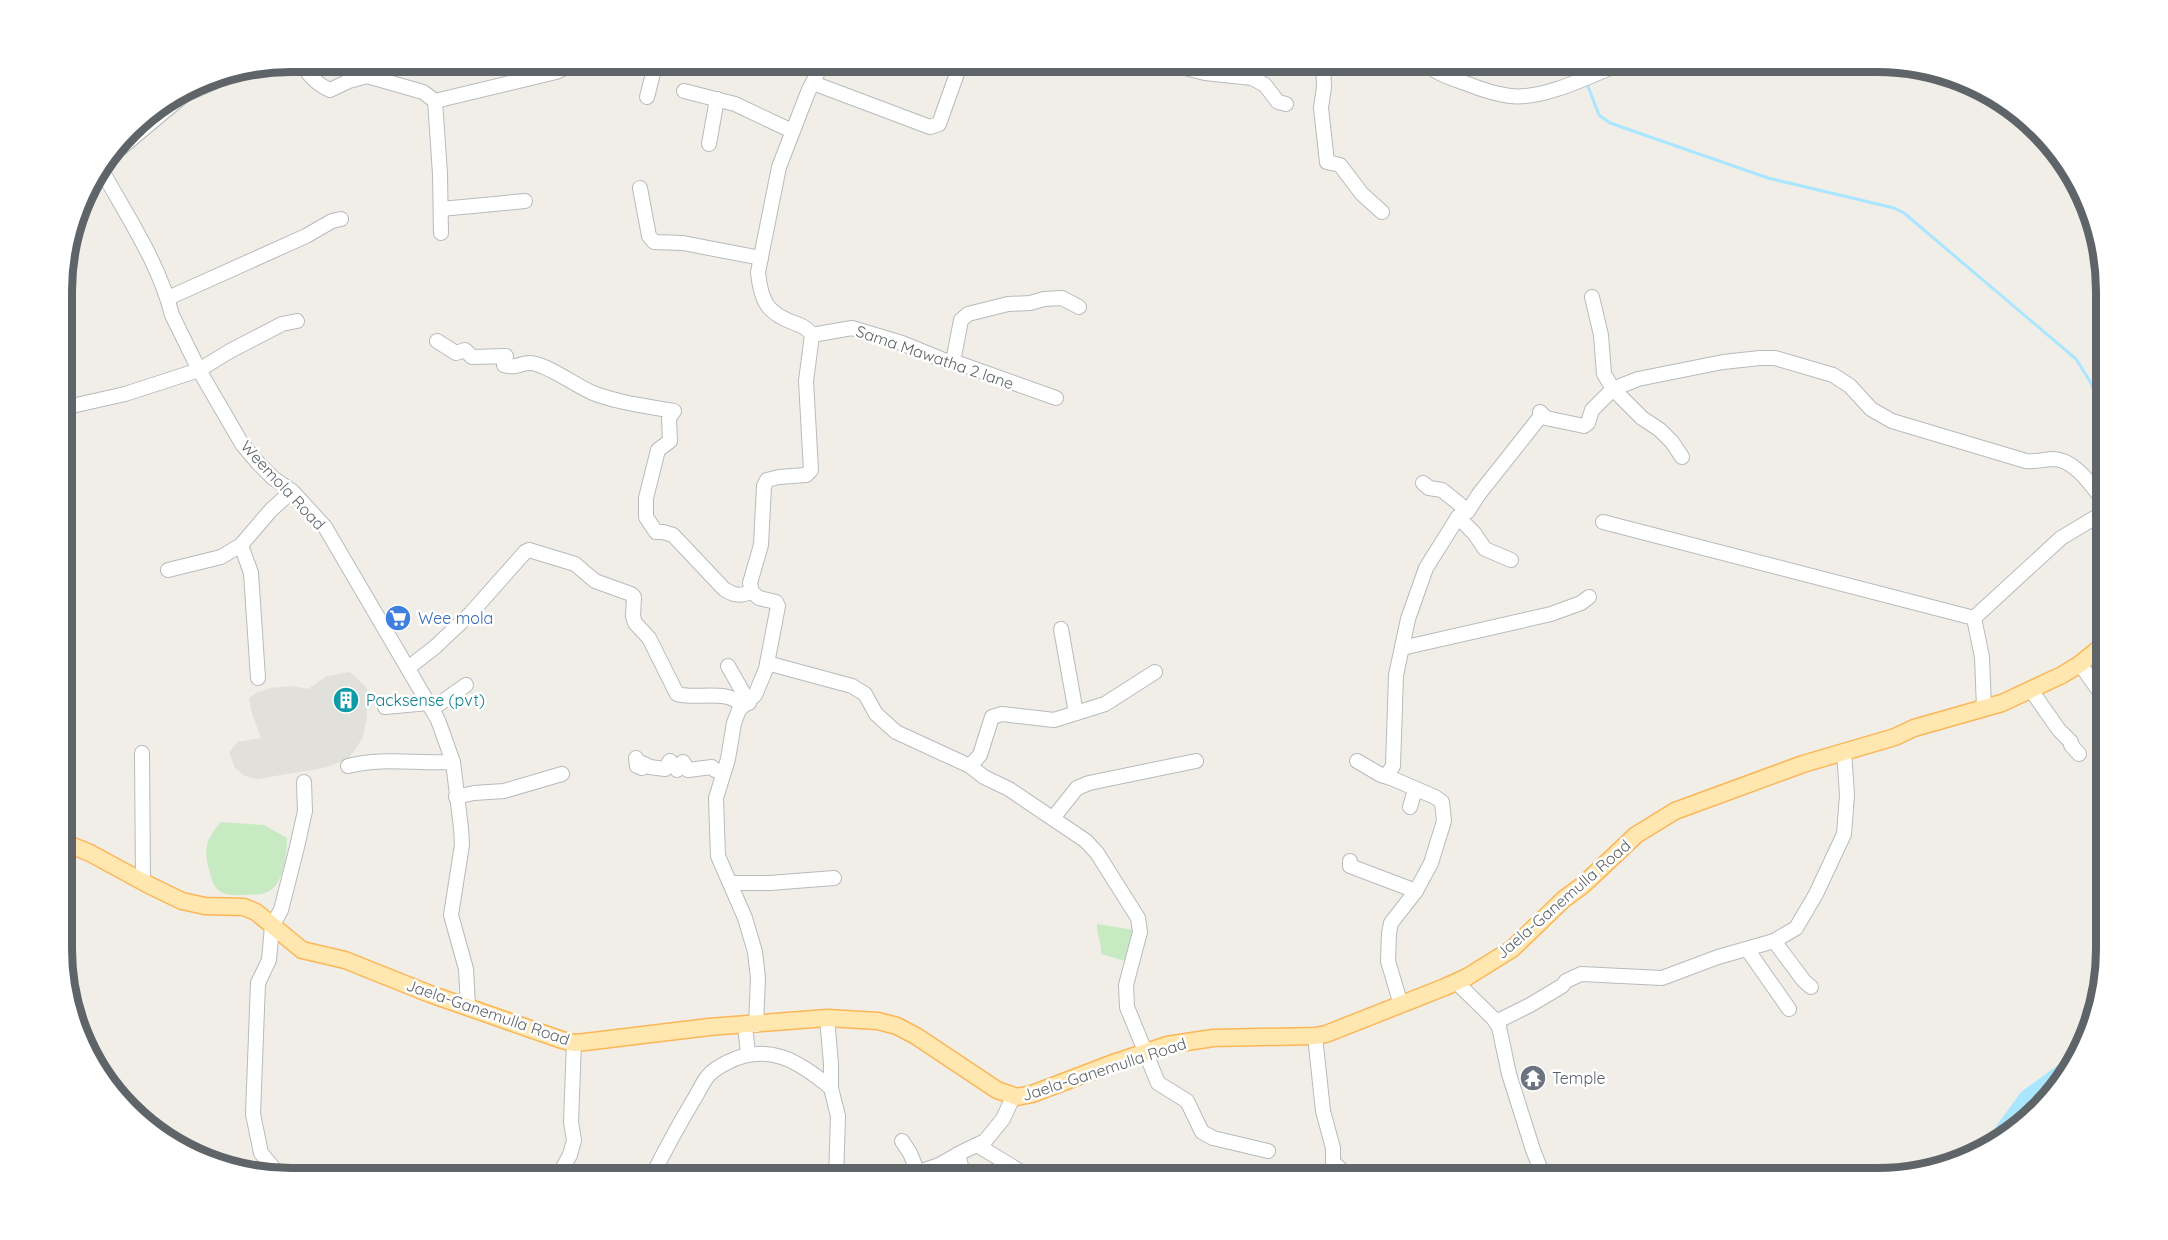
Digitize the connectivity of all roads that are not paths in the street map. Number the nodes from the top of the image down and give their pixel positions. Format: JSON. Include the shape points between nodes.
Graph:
{"nodes":[{"id":1,"x":306,"y":72,"type":"edge"},
{"id":2,"x":556,"y":72,"type":"edge"},
{"id":3,"x":653,"y":72,"type":"edge"},
{"id":4,"x":819,"y":72,"type":"edge"},
{"id":5,"x":958,"y":72,"type":"edge"},
{"id":6,"x":1201,"y":72,"type":"edge"},
{"id":7,"x":1259,"y":72,"type":"edge"},
{"id":8,"x":1323,"y":72,"type":"edge"},
{"id":9,"x":1438,"y":72,"type":"edge"},
{"id":10,"x":1599,"y":72,"type":"edge"},
{"id":11,"x":1252,"y":78,"type":"junction"},
{"id":12,"x":813,"y":83,"type":"junction"},
{"id":13,"x":684,"y":91,"type":"dead end"},
{"id":14,"x":647,"y":97,"type":"dead end"},
{"id":15,"x":717,"y":99,"type":"junction"},
{"id":16,"x":435,"y":101,"type":"junction"},
{"id":17,"x":1286,"y":104,"type":"dead end"},
{"id":18,"x":159,"y":117,"type":"edge"},
{"id":19,"x":792,"y":130,"type":"junction"},
{"id":20,"x":140,"y":132,"type":"edge"},
{"id":21,"x":709,"y":144,"type":"dead end"},
{"id":22,"x":105,"y":176,"type":"edge"},
{"id":23,"x":640,"y":188,"type":"dead end"},
{"id":24,"x":525,"y":201,"type":"dead end"},
{"id":25,"x":441,"y":209,"type":"junction"},
{"id":26,"x":1382,"y":212,"type":"dead end"},
{"id":27,"x":341,"y":219,"type":"dead end"},
{"id":28,"x":441,"y":233,"type":"dead end"},
{"id":29,"x":761,"y":258,"type":"junction"},
{"id":30,"x":1592,"y":297,"type":"dead end"},
{"id":31,"x":168,"y":298,"type":"junction"},
{"id":32,"x":1079,"y":308,"type":"dead end"},
{"id":33,"x":297,"y":321,"type":"dead end"},
{"id":34,"x":812,"y":335,"type":"junction"},
{"id":35,"x":438,"y":341,"type":"dead end"},
{"id":36,"x":953,"y":362,"type":"junction"},
{"id":37,"x":199,"y":370,"type":"junction"},
{"id":38,"x":1613,"y":388,"type":"junction"},
{"id":39,"x":1056,"y":398,"type":"dead end"},
{"id":40,"x":72,"y":406,"type":"edge"},
{"id":41,"x":1682,"y":457,"type":"dead end"},
{"id":42,"x":1423,"y":483,"type":"dead end"},
{"id":43,"x":292,"y":491,"type":"junction"},
{"id":44,"x":2096,"y":492,"type":"edge"},
{"id":45,"x":1463,"y":514,"type":"junction"},
{"id":46,"x":2096,"y":517,"type":"edge"},
{"id":47,"x":1603,"y":522,"type":"dead end"},
{"id":48,"x":241,"y":545,"type":"junction"},
{"id":49,"x":1511,"y":560,"type":"dead end"},
{"id":50,"x":168,"y":570,"type":"dead end"},
{"id":51,"x":752,"y":592,"type":"junction"},
{"id":52,"x":1589,"y":597,"type":"dead end"},
{"id":53,"x":1974,"y":618,"type":"junction"},
{"id":54,"x":1061,"y":629,"type":"dead end"},
{"id":55,"x":1402,"y":648,"type":"junction"},
{"id":56,"x":2096,"y":651,"type":"edge"},
{"id":57,"x":767,"y":663,"type":"junction"},
{"id":58,"x":2080,"y":664,"type":"junction"},
{"id":59,"x":728,"y":666,"type":"dead end"},
{"id":60,"x":408,"y":668,"type":"junction"},
{"id":61,"x":1155,"y":672,"type":"dead end"},
{"id":62,"x":258,"y":678,"type":"dead end"},
{"id":63,"x":466,"y":685,"type":"dead end"},
{"id":64,"x":2096,"y":687,"type":"edge"},
{"id":65,"x":2031,"y":690,"type":"junction"},
{"id":66,"x":746,"y":704,"type":"junction"},
{"id":67,"x":430,"y":706,"type":"junction"},
{"id":68,"x":384,"y":707,"type":"dead end"},
{"id":69,"x":1984,"y":708,"type":"junction"},
{"id":70,"x":1076,"y":713,"type":"junction"},
{"id":71,"x":1844,"y":751,"type":"junction"},
{"id":72,"x":142,"y":753,"type":"dead end"},
{"id":73,"x":2079,"y":754,"type":"dead end"},
{"id":74,"x":636,"y":758,"type":"dead end"},
{"id":75,"x":1196,"y":761,"type":"dead end"},
{"id":76,"x":1357,"y":761,"type":"dead end"},
{"id":77,"x":453,"y":762,"type":"junction"},
{"id":78,"x":348,"y":766,"type":"dead end"},
{"id":79,"x":970,"y":766,"type":"junction"},
{"id":80,"x":723,"y":773,"type":"junction"},
{"id":81,"x":562,"y":774,"type":"dead end"},
{"id":82,"x":1391,"y":778,"type":"junction"},
{"id":83,"x":303,"y":782,"type":"dead end"},
{"id":84,"x":1415,"y":790,"type":"junction"},
{"id":85,"x":456,"y":797,"type":"junction"},
{"id":86,"x":1410,"y":807,"type":"dead end"},
{"id":87,"x":1053,"y":818,"type":"junction"},
{"id":88,"x":72,"y":846,"type":"edge"},
{"id":89,"x":1350,"y":861,"type":"dead end"},
{"id":90,"x":834,"y":878,"type":"dead end"},
{"id":91,"x":143,"y":882,"type":"junction"},
{"id":92,"x":730,"y":882,"type":"junction"},
{"id":93,"x":1416,"y":891,"type":"junction"},
{"id":94,"x":272,"y":926,"type":"junction"},
{"id":95,"x":1774,"y":941,"type":"junction"},
{"id":96,"x":1747,"y":949,"type":"junction"},
{"id":97,"x":1456,"y":982,"type":"junction"},
{"id":98,"x":1811,"y":987,"type":"dead end"},
{"id":99,"x":1401,"y":1005,"type":"junction"},
{"id":100,"x":468,"y":1006,"type":"junction"},
{"id":101,"x":1789,"y":1009,"type":"dead end"},
{"id":102,"x":827,"y":1018,"type":"junction"},
{"id":103,"x":1496,"y":1022,"type":"junction"},
{"id":104,"x":751,"y":1025,"type":"junction"},
{"id":105,"x":1315,"y":1036,"type":"junction"},
{"id":106,"x":574,"y":1043,"type":"junction"},
{"id":107,"x":1146,"y":1052,"type":"junction"},
{"id":108,"x":748,"y":1053,"type":"junction"},
{"id":109,"x":831,"y":1088,"type":"junction"},
{"id":110,"x":1013,"y":1097,"type":"junction"},
{"id":111,"x":902,"y":1141,"type":"dead end"},
{"id":112,"x":977,"y":1145,"type":"junction"},
{"id":113,"x":1268,"y":1151,"type":"dead end"},
{"id":114,"x":958,"y":1154,"type":"junction"},
{"id":115,"x":273,"y":1167,"type":"edge"},
{"id":116,"x":563,"y":1168,"type":"edge"},
{"id":117,"x":656,"y":1168,"type":"edge"},
{"id":118,"x":836,"y":1168,"type":"edge"},
{"id":119,"x":916,"y":1168,"type":"edge"},
{"id":120,"x":931,"y":1168,"type":"edge"},
{"id":121,"x":962,"y":1168,"type":"edge"},
{"id":122,"x":1007,"y":1168,"type":"edge"},
{"id":123,"x":1339,"y":1168,"type":"edge"},
{"id":124,"x":1540,"y":1168,"type":"edge"}],
"edges":[{"from":1,"to":16,"type":"street","via":[[330,90],[367,76],[423,92]]},
{"from":2,"to":16,"type":"street"},
{"from":3,"to":14,"type":"street"},
{"from":4,"to":12,"type":"street"},
{"from":5,"to":12,"type":"street","via":[[939,124],[930,127]]},
{"from":6,"to":11,"type":"street"},
{"from":7,"to":11,"type":"street"},
{"from":8,"to":26,"type":"street","via":[[1321,108],[1327,162],[1340,165]]},
{"from":9,"to":10,"type":"street","via":[[1490,92],[1532,96]]},
{"from":11,"to":17,"type":"street","via":[[1265,85],[1278,102]]},
{"from":12,"to":19,"type":"street"},
{"from":13,"to":15,"type":"street"},
{"from":15,"to":19,"type":"street"},
{"from":15,"to":21,"type":"street"},
{"from":16,"to":25,"type":"street"},
{"from":18,"to":20,"type":"street"},
{"from":19,"to":29,"type":"street","via":[[779,167]]},
{"from":22,"to":31,"type":"street","name":"Weemola Road"},
{"from":23,"to":29,"type":"street","via":[[649,236],[654,242],[683,243]]},
{"from":24,"to":25,"type":"street"},
{"from":25,"to":28,"type":"street"},
{"from":27,"to":31,"type":"street"},
{"from":29,"to":34,"type":"street","via":[[760,288],[769,310]]},
{"from":30,"to":38,"type":"street","via":[[1601,335],[1604,374]]},
{"from":31,"to":37,"type":"street","name":"Weemola Road","via":[[172,315]]},
{"from":32,"to":36,"type":"street","via":[[1062,298],[1008,304],[968,314],[961,320]]},
{"from":33,"to":37,"type":"street","via":[[282,324]]},
{"from":34,"to":36,"type":"street","name":"Sama Mawatha 2 lane","via":[[852,328]]},
{"from":34,"to":51,"type":"street","via":[[806,381],[811,470],[806,475],[767,480],[764,486],[763,527],[750,583]]},
{"from":35,"to":51,"type":"street","via":[[456,353],[465,350],[472,357],[506,356],[504,366],[514,368],[531,363],[593,393],[674,411],[669,418],[670,441],[658,450],[651,472],[646,517],[656,532],[673,535],[724,589],[740,596]]},
{"from":36,"to":39,"type":"street","name":"Sama Mawatha 2 lane"},
{"from":37,"to":40,"type":"street"},
{"from":37,"to":43,"type":"street","name":"Weemola Road","via":[[242,444],[273,478]]},
{"from":38,"to":41,"type":"street","via":[[1672,442]]},
{"from":38,"to":44,"type":"street","via":[[1638,379],[1723,362],[1760,358],[1790,362],[1833,375],[1850,386],[1871,410],[1892,421],[2026,461],[2062,460],[2075,468]]},
{"from":38,"to":45,"type":"street","via":[[1592,410],[1584,426],[1546,418],[1540,412],[1540,417]]},
{"from":42,"to":45,"type":"street","via":[[1442,490]]},
{"from":43,"to":48,"type":"street"},
{"from":43,"to":60,"type":"street","name":"Weemola Road","via":[[325,527]]},
{"from":45,"to":49,"type":"street","via":[[1485,549]]},
{"from":45,"to":55,"type":"street","via":[[1426,568]]},
{"from":46,"to":53,"type":"street","via":[[2061,538]]},
{"from":47,"to":53,"type":"street"},
{"from":48,"to":50,"type":"street","via":[[221,556]]},
{"from":48,"to":62,"type":"street","via":[[251,573]]},
{"from":51,"to":57,"type":"street","via":[[778,606]]},
{"from":52,"to":55,"type":"street","via":[[1551,614]]},
{"from":53,"to":69,"type":"street","via":[[1982,657]]},
{"from":54,"to":70,"type":"street"},
{"from":55,"to":82,"type":"street","via":[[1396,675],[1393,766],[1388,773]]},
{"from":56,"to":58,"type":"main road","name":"Jaela-Ganemulla Road"},
{"from":57,"to":66,"type":"street","via":[[755,695]]},
{"from":57,"to":79,"type":"street","via":[[852,686],[865,694],[876,714],[896,732]]},
{"from":58,"to":64,"type":"street"},
{"from":58,"to":65,"type":"main road","name":"Jaela-Ganemulla Road"},
{"from":59,"to":66,"type":"street"},
{"from":60,"to":66,"type":"street","via":[[471,614],[521,554],[529,550],[574,564],[595,580],[631,594],[635,623],[649,638],[677,694],[728,697]]},
{"from":60,"to":67,"type":"street","name":"Weemola Road"},
{"from":61,"to":70,"type":"street","via":[[1105,704]]},
{"from":63,"to":67,"type":"street"},
{"from":65,"to":69,"type":"main road","name":"Jaela-Ganemulla Road"},
{"from":65,"to":73,"type":"street"},
{"from":66,"to":80,"type":"street","via":[[734,723]]},
{"from":67,"to":68,"type":"street"},
{"from":67,"to":77,"type":"street","name":"Weemola Road"},
{"from":69,"to":71,"type":"main road","name":"Jaela-Ganemulla Road"},
{"from":70,"to":79,"type":"street","via":[[1054,720],[1002,714],[992,717],[980,755]]},
{"from":71,"to":95,"type":"street","via":[[1844,834],[1796,928]]},
{"from":71,"to":97,"type":"main road","name":"Jaela-Ganemulla Road","via":[[1744,784],[1651,824],[1512,949]]},
{"from":72,"to":91,"type":"street"},
{"from":74,"to":80,"type":"street","via":[[637,766],[642,768],[642,763],[665,769],[670,761],[677,771],[683,762],[688,770],[712,766]]},
{"from":75,"to":87,"type":"street","via":[[1077,788]]},
{"from":76,"to":82,"type":"street"},
{"from":77,"to":78,"type":"street","via":[[366,761]]},
{"from":77,"to":85,"type":"street","name":"Weemola Road"},
{"from":79,"to":87,"type":"street"},
{"from":80,"to":92,"type":"street","via":[[715,814],[718,856]]},
{"from":81,"to":85,"type":"street","via":[[504,790]]},
{"from":82,"to":84,"type":"street"},
{"from":83,"to":94,"type":"street","via":[[305,811],[281,910]]},
{"from":84,"to":86,"type":"street"},
{"from":84,"to":93,"type":"street","via":[[1442,802],[1444,820],[1431,863]]},
{"from":85,"to":100,"type":"street","name":"Weemola Road","via":[[462,844],[451,915],[466,969]]},
{"from":87,"to":107,"type":"street","via":[[1097,853],[1138,918],[1140,932],[1125,995]]},
{"from":88,"to":91,"type":"main road","name":"Jaela-Ganemulla Road"},
{"from":89,"to":93,"type":"street","via":[[1350,866]]},
{"from":90,"to":92,"type":"street"},
{"from":91,"to":94,"type":"main road","name":"Jaela-Ganemulla Road","via":[[194,904],[244,907]]},
{"from":92,"to":104,"type":"street","via":[[755,952],[759,985]]},
{"from":93,"to":99,"type":"street","via":[[1391,923],[1389,933],[1388,961]]},
{"from":94,"to":100,"type":"main road","name":"Jaela-Ganemulla Road","via":[[302,950],[345,960]]},
{"from":94,"to":115,"type":"street","via":[[269,960],[258,983],[253,1114],[261,1153]]},
{"from":95,"to":96,"type":"street"},
{"from":95,"to":98,"type":"street"},
{"from":96,"to":101,"type":"street"},
{"from":96,"to":103,"type":"street","via":[[1662,978],[1581,974]]},
{"from":97,"to":99,"type":"main road","name":"Jaela-Ganemulla Road"},
{"from":97,"to":103,"type":"street"},
{"from":99,"to":105,"type":"main road","name":"Jaela-Ganemulla Road"},
{"from":100,"to":106,"type":"main road","name":"Jaela-Ganemulla Road"},
{"from":102,"to":104,"type":"main road","name":"Jaela-Ganemulla Road"},
{"from":102,"to":109,"type":"street"},
{"from":102,"to":110,"type":"main road","name":"Jaela-Ganemulla Road","via":[[897,1026]]},
{"from":103,"to":124,"type":"street"},
{"from":104,"to":106,"type":"main road","name":"Jaela-Ganemulla Road"},
{"from":104,"to":108,"type":"street"},
{"from":105,"to":107,"type":"main road","name":"Jaela-Ganemulla Road","via":[[1213,1038]]},
{"from":105,"to":123,"type":"street","via":[[1323,1111],[1333,1162]]},
{"from":106,"to":116,"type":"street","via":[[574,1140]]},
{"from":107,"to":110,"type":"main road","name":"Jaela-Ganemulla Road","via":[[1032,1094]]},
{"from":107,"to":113,"type":"street","via":[[1158,1083],[1187,1101],[1202,1132]]},
{"from":108,"to":109,"type":"street","via":[[772,1054],[789,1060]]},
{"from":108,"to":117,"type":"street","via":[[708,1075]]},
{"from":109,"to":118,"type":"street","via":[[838,1116]]},
{"from":110,"to":112,"type":"street","via":[[996,1129]]},
{"from":111,"to":119,"type":"street"},
{"from":112,"to":114,"type":"street"},
{"from":112,"to":122,"type":"street"},
{"from":114,"to":120,"type":"street"},
{"from":114,"to":121,"type":"street"}]}
